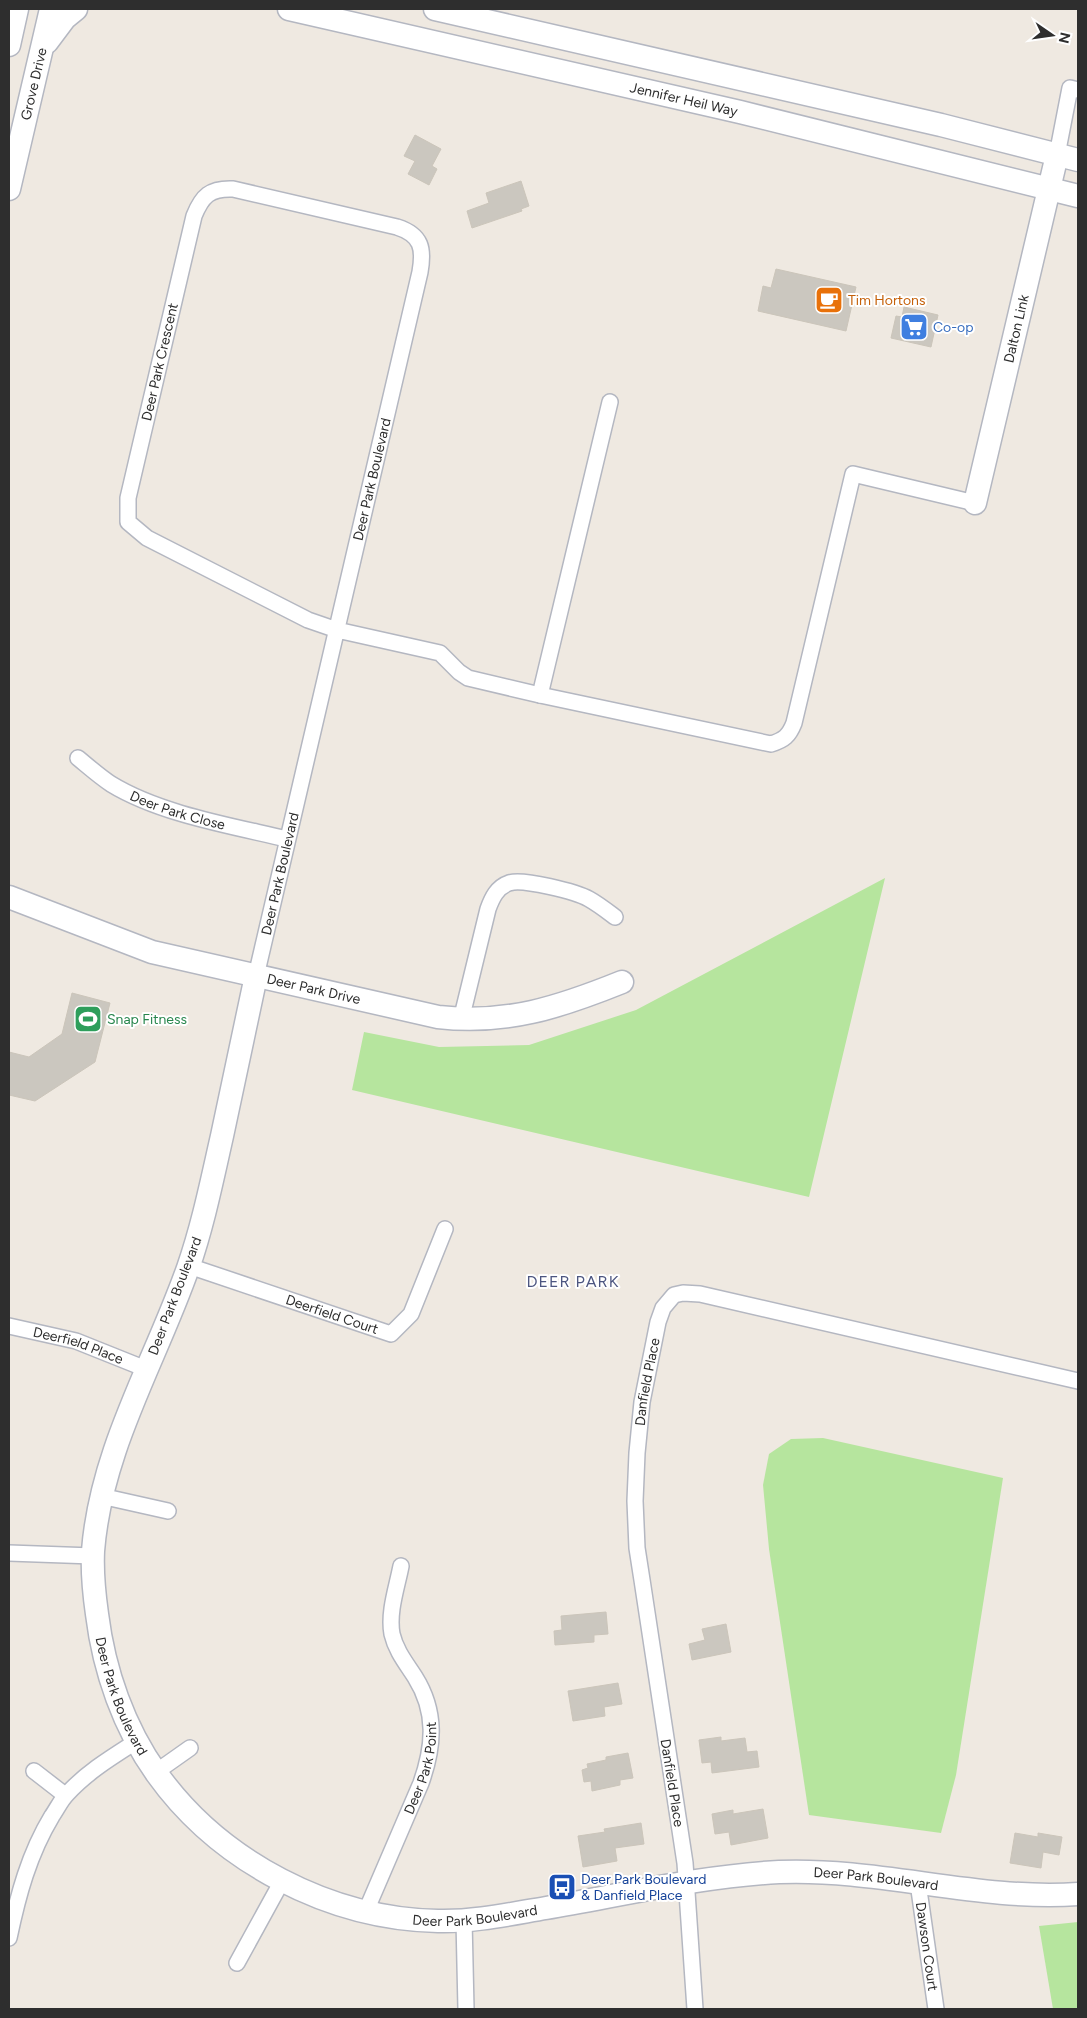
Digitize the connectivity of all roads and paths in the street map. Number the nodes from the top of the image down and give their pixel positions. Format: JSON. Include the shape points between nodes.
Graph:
{"nodes":[{"id":1,"x":17,"y":9,"type":"edge"},
{"id":2,"x":51,"y":9,"type":"edge"},
{"id":3,"x":76,"y":9,"type":"edge"},
{"id":4,"x":289,"y":9,"type":"edge"},
{"id":5,"x":435,"y":9,"type":"edge"},
{"id":6,"x":9,"y":45,"type":"edge"},
{"id":7,"x":41,"y":51,"type":"junction"},
{"id":8,"x":1074,"y":89,"type":"edge"},
{"id":9,"x":1068,"y":157,"type":"edge"},
{"id":10,"x":1050,"y":188,"type":"junction"},
{"id":11,"x":9,"y":189,"type":"edge"},
{"id":12,"x":1078,"y":196,"type":"edge"},
{"id":13,"x":419,"y":242,"type":"joint"},
{"id":14,"x":610,"y":402,"type":"dead end"},
{"id":15,"x":974,"y":503,"type":"joint"},
{"id":16,"x":336,"y":630,"type":"junction"},
{"id":17,"x":540,"y":695,"type":"junction"},
{"id":18,"x":78,"y":758,"type":"dead end"},
{"id":19,"x":287,"y":839,"type":"junction"},
{"id":20,"x":9,"y":897,"type":"edge"},
{"id":21,"x":615,"y":917,"type":"dead end"},
{"id":22,"x":256,"y":976,"type":"junction"},
{"id":23,"x":622,"y":982,"type":"dead end"},
{"id":24,"x":461,"y":1020,"type":"junction"},
{"id":25,"x":444,"y":1229,"type":"dead end"},
{"id":26,"x":189,"y":1266,"type":"junction"},
{"id":27,"x":9,"y":1326,"type":"edge"},
{"id":28,"x":146,"y":1369,"type":"junction"},
{"id":29,"x":1078,"y":1381,"type":"edge"},
{"id":30,"x":101,"y":1496,"type":"junction"},
{"id":31,"x":168,"y":1511,"type":"dead end"},
{"id":32,"x":9,"y":1553,"type":"edge"},
{"id":33,"x":93,"y":1556,"type":"junction"},
{"id":34,"x":401,"y":1566,"type":"dead end"},
{"id":35,"x":137,"y":1742,"type":"junction"},
{"id":36,"x":190,"y":1748,"type":"dead end"},
{"id":37,"x":34,"y":1771,"type":"dead end"},
{"id":38,"x":156,"y":1772,"type":"junction"},
{"id":39,"x":65,"y":1795,"type":"junction"},
{"id":40,"x":282,"y":1881,"type":"junction"},
{"id":41,"x":918,"y":1883,"type":"junction"},
{"id":42,"x":686,"y":1884,"type":"junction"},
{"id":43,"x":1078,"y":1894,"type":"edge"},
{"id":44,"x":13,"y":1899,"type":"edge"},
{"id":45,"x":366,"y":1911,"type":"junction"},
{"id":46,"x":464,"y":1920,"type":"junction"},
{"id":47,"x":9,"y":1938,"type":"edge"},
{"id":48,"x":237,"y":1964,"type":"dead end"},
{"id":49,"x":466,"y":2009,"type":"edge"},
{"id":50,"x":695,"y":2009,"type":"edge"},
{"id":51,"x":936,"y":2009,"type":"edge"}],
"edges":[{"from":1,"to":6,"type":"street"},
{"from":2,"to":7,"type":"street","name":"Grove Drive"},
{"from":3,"to":7,"type":"street","via":[[65,18]]},
{"from":4,"to":10,"type":"street","name":"Jennifer Heil Way","via":[[740,112]]},
{"from":5,"to":9,"type":"street"},
{"from":7,"to":11,"type":"street","name":"Grove Drive"},
{"from":8,"to":9,"type":"street"},
{"from":9,"to":10,"type":"street","name":"Dalton Link"},
{"from":10,"to":12,"type":"street","name":"Jennifer Heil Way"},
{"from":10,"to":15,"type":"street","name":"Dalton Link"},
{"from":13,"to":16,"type":"street","name":"Deer Park Boulevard","via":[[422,252],[420,272]]},
{"from":13,"to":16,"type":"street","name":"Deer Park Crescent","via":[[406,230],[397,227],[233,189],[221,188],[210,192],[194,216],[128,498],[128,522],[147,538],[295,614]]},
{"from":14,"to":17,"type":"street"},
{"from":15,"to":17,"type":"street","name":"Deer Park Crescent","via":[[853,474],[794,723],[790,734],[782,741],[758,743]]},
{"from":16,"to":17,"type":"street","name":"Deer Park Crescent","via":[[440,653],[468,678]]},
{"from":16,"to":19,"type":"street","name":"Deer Park Boulevard"},
{"from":18,"to":19,"type":"street","name":"Deer Park Close","via":[[113,784],[148,801]]},
{"from":19,"to":22,"type":"street","name":"Deer Park Boulevard"},
{"from":20,"to":22,"type":"street","name":"Deer Park Drive","via":[[152,952]]},
{"from":21,"to":24,"type":"street","via":[[578,894],[525,882],[509,883],[501,888],[488,909]]},
{"from":22,"to":24,"type":"street","name":"Deer Park Drive"},
{"from":22,"to":26,"type":"street","name":"Deer Park Boulevard","via":[[207,1203]]},
{"from":23,"to":24,"type":"street","name":"Deer Park Drive","via":[[538,1012],[497,1019]]},
{"from":25,"to":26,"type":"street","name":"Deerfield Court","via":[[410,1314],[391,1334]]},
{"from":26,"to":28,"type":"street","name":"Deer Park Boulevard"},
{"from":27,"to":28,"type":"street","name":"Deerfield Place","via":[[76,1341]]},
{"from":28,"to":30,"type":"street","name":"Deer Park Boulevard","via":[[120,1433]]},
{"from":29,"to":42,"type":"street","name":"Danfield Place","via":[[700,1294],[683,1293],[668,1300],[658,1322],[642,1402],[637,1453],[636,1525]]},
{"from":30,"to":31,"type":"street"},
{"from":30,"to":33,"type":"street","name":"Deer Park Boulevard"},
{"from":32,"to":33,"type":"street"},
{"from":33,"to":35,"type":"street","name":"Deer Park Boulevard","via":[[94,1591],[104,1658],[112,1686]]},
{"from":34,"to":45,"type":"street","name":"Deer Park Point","via":[[392,1607],[392,1632],[401,1656],[428,1704],[432,1735],[427,1766]]},
{"from":35,"to":38,"type":"street","name":"Deer Park Boulevard"},
{"from":35,"to":39,"type":"street","via":[[88,1773]]},
{"from":36,"to":38,"type":"street","name":"Deer Park Boulevard"},
{"from":37,"to":39,"type":"street"},
{"from":38,"to":40,"type":"street","name":"Deer Park Boulevard","via":[[197,1820],[235,1851]]},
{"from":39,"to":44,"type":"street","via":[[39,1841]]},
{"from":40,"to":45,"type":"street","name":"Deer Park Boulevard"},
{"from":40,"to":48,"type":"street"},
{"from":41,"to":42,"type":"street","name":"Deer Park Boulevard","via":[[809,1872],[752,1874]]},
{"from":41,"to":43,"type":"street","name":"Deer Park Boulevard","via":[[1030,1894]]},
{"from":41,"to":51,"type":"street","name":"Dawson Court"},
{"from":42,"to":46,"type":"street","name":"Deer Park Boulevard"},
{"from":42,"to":50,"type":"street","name":"Danfield Place"},
{"from":44,"to":47,"type":"street"},
{"from":45,"to":46,"type":"street","name":"Deer Park Boulevard","via":[[418,1920]]},
{"from":46,"to":49,"type":"street"}]}
